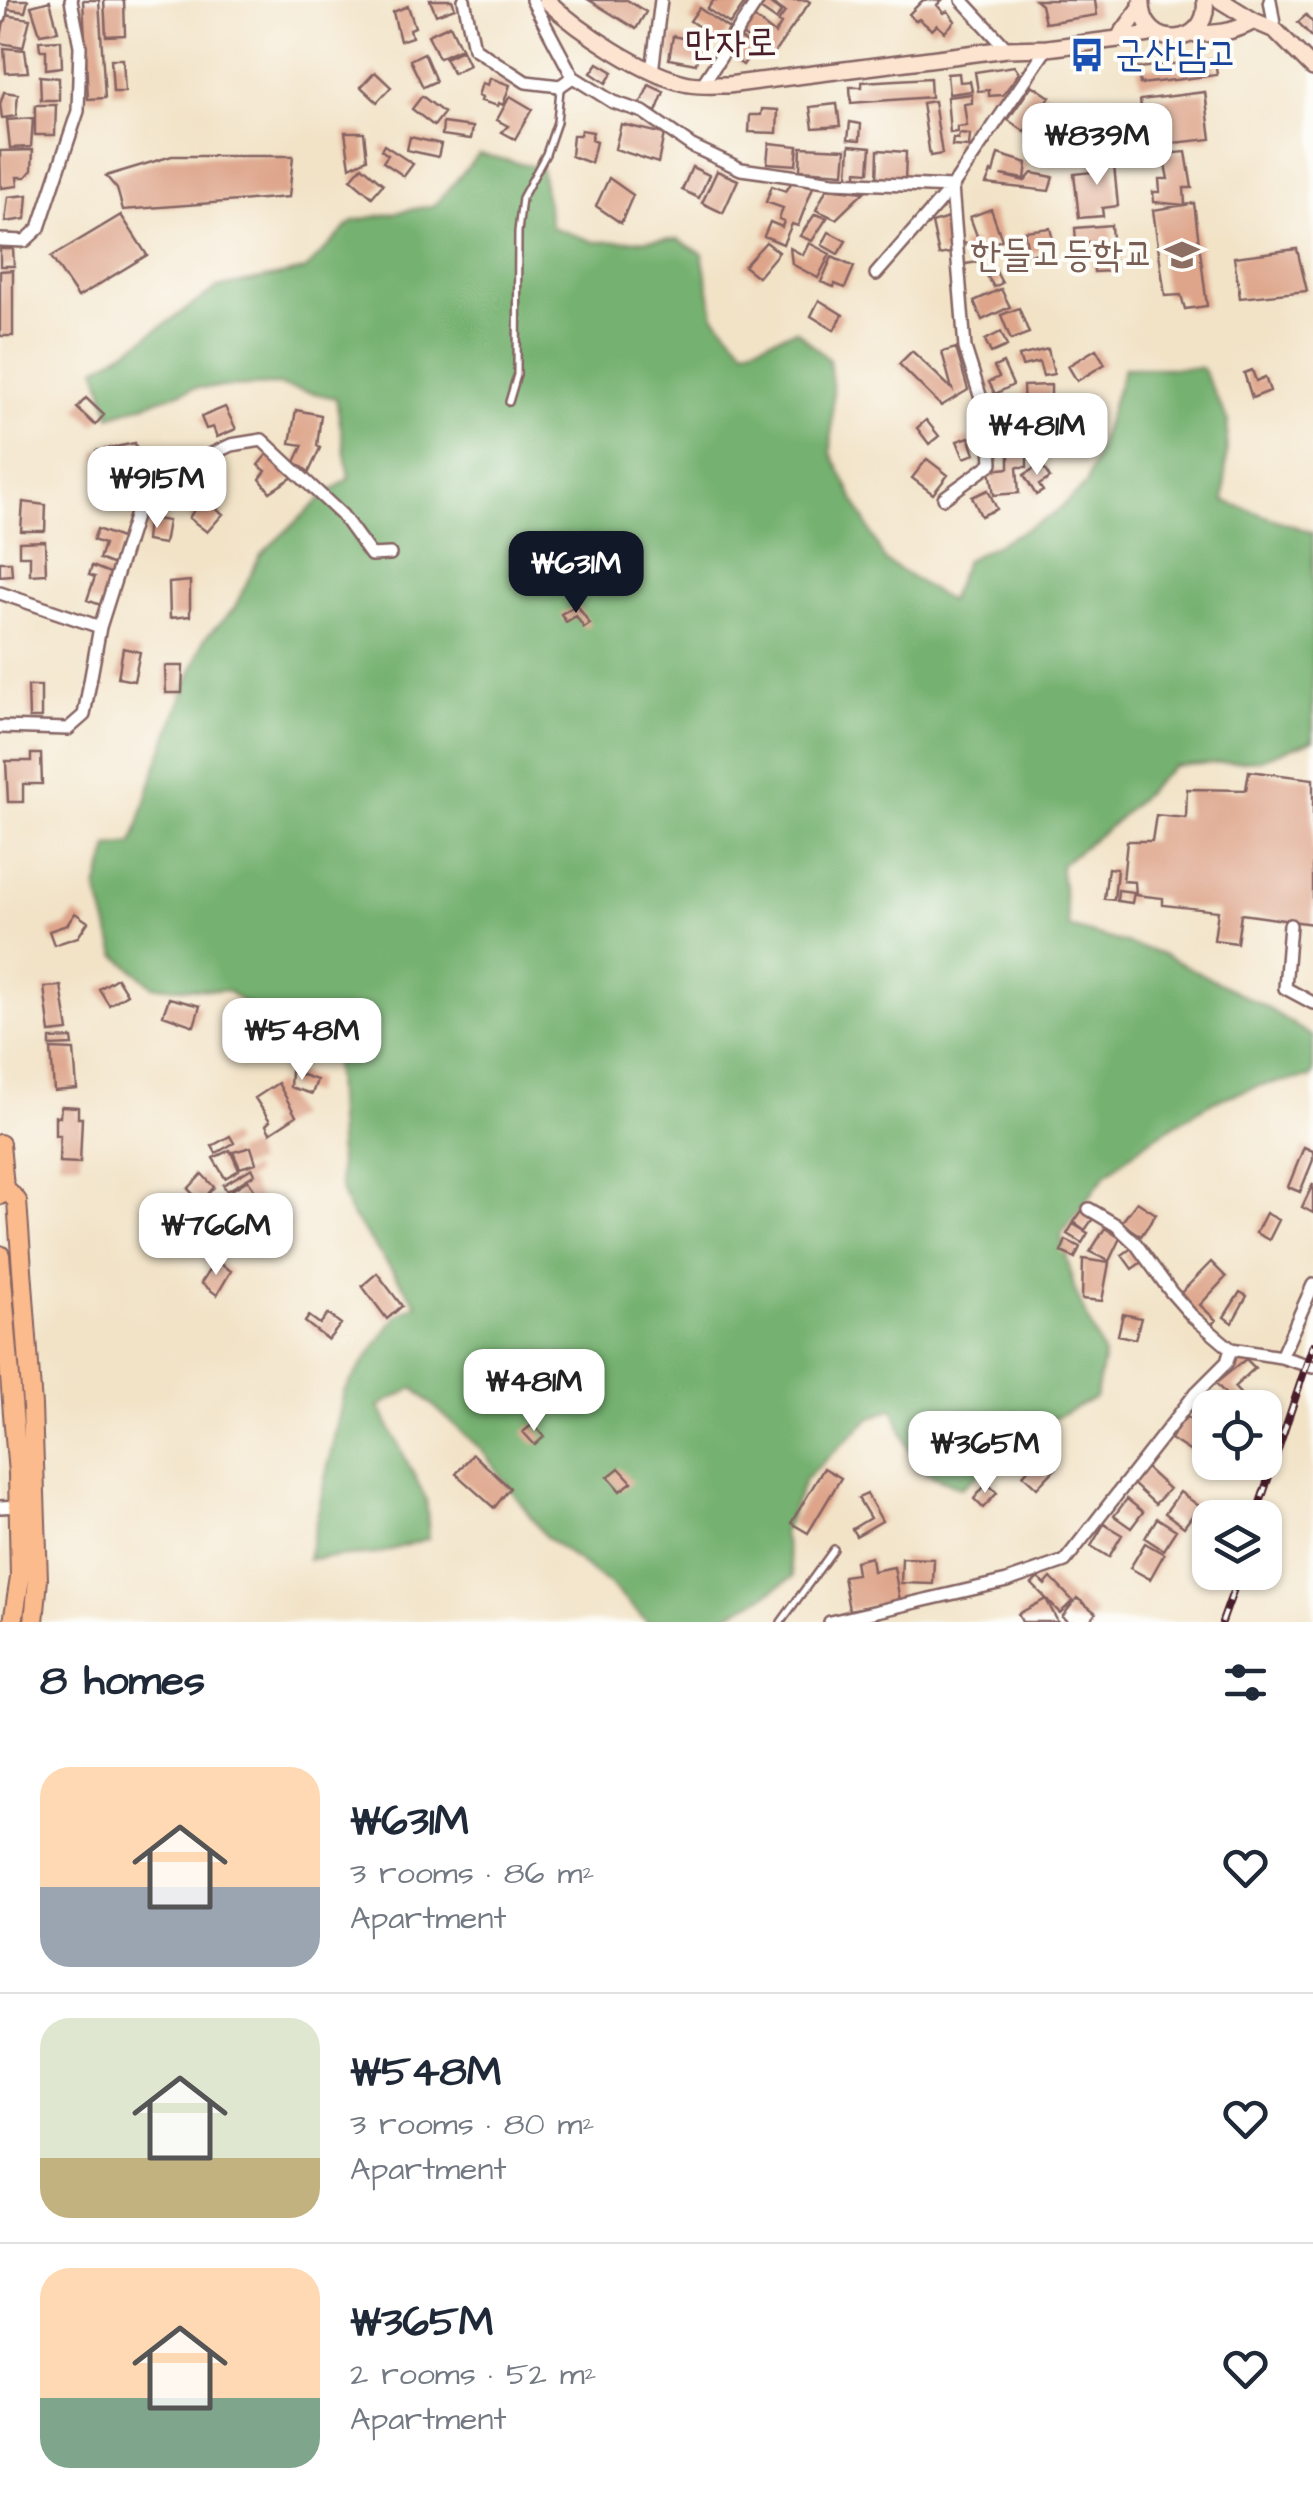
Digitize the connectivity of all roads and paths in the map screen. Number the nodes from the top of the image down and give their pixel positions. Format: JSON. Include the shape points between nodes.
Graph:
{"nodes":[{"id":1,"x":2,"y":0,"type":"edge"},
{"id":2,"x":71,"y":0,"type":"edge"},
{"id":3,"x":464,"y":0,"type":"edge"},
{"id":4,"x":532,"y":0,"type":"edge"},
{"id":5,"x":546,"y":0,"type":"edge"},
{"id":6,"x":661,"y":0,"type":"edge"},
{"id":7,"x":758,"y":0,"type":"edge"},
{"id":8,"x":962,"y":0,"type":"edge"},
{"id":9,"x":1204,"y":0,"type":"edge"},
{"id":10,"x":1220,"y":0,"type":"edge"},
{"id":11,"x":1270,"y":0,"type":"edge"},
{"id":12,"x":1141,"y":2,"type":"edge"},
{"id":13,"x":0,"y":17,"type":"edge"},
{"id":14,"x":1254,"y":21,"type":"junction"},
{"id":15,"x":1275,"y":30,"type":"junction"},
{"id":16,"x":1156,"y":33,"type":"junction"},
{"id":17,"x":1190,"y":34,"type":"junction"},
{"id":18,"x":1118,"y":39,"type":"junction"},
{"id":19,"x":1047,"y":48,"type":"junction"},
{"id":20,"x":1007,"y":49,"type":"junction"},
{"id":21,"x":1312,"y":66,"type":"edge"},
{"id":22,"x":652,"y":72,"type":"junction"},
{"id":23,"x":572,"y":78,"type":"junction"},
{"id":24,"x":702,"y":84,"type":"junction"},
{"id":25,"x":560,"y":86,"type":"junction"},
{"id":26,"x":952,"y":187,"type":"junction"},
{"id":27,"x":0,"y":240,"type":"edge"},
{"id":28,"x":876,"y":274,"type":"dead end"},
{"id":29,"x":509,"y":402,"type":"dead end"},
{"id":30,"x":944,"y":498,"type":"dead end"},
{"id":31,"x":390,"y":554,"type":"dead end"},
{"id":32,"x":0,"y":593,"type":"edge"},
{"id":33,"x":100,"y":627,"type":"junction"},
{"id":34,"x":0,"y":727,"type":"edge"},
{"id":35,"x":1290,"y":924,"type":"dead end"},
{"id":36,"x":1313,"y":1003,"type":"edge"},
{"id":37,"x":0,"y":1144,"type":"edge"},
{"id":38,"x":2,"y":1191,"type":"edge"},
{"id":39,"x":1089,"y":1209,"type":"dead end"},
{"id":40,"x":0,"y":1255,"type":"edge"},
{"id":41,"x":1313,"y":1286,"type":"edge"},
{"id":42,"x":1231,"y":1349,"type":"junction"},
{"id":43,"x":1281,"y":1357,"type":"junction"},
{"id":44,"x":1313,"y":1367,"type":"edge"},
{"id":45,"x":9,"y":1506,"type":"edge"},
{"id":46,"x":834,"y":1550,"type":"dead end"},
{"id":47,"x":13,"y":1622,"type":"edge"},
{"id":48,"x":34,"y":1622,"type":"edge"},
{"id":49,"x":781,"y":1622,"type":"edge"},
{"id":50,"x":830,"y":1622,"type":"edge"}],
"edges":[{"from":1,"to":13,"type":"street"},
{"from":2,"to":27,"type":"street","via":[[80,46],[78,112],[40,228],[24,240]]},
{"from":3,"to":25,"type":"street","via":[[474,48],[526,82]]},
{"from":4,"to":23,"type":"street"},
{"from":5,"to":22,"type":"street","name":"만자로"},
{"from":6,"to":22,"type":"street"},
{"from":7,"to":24,"type":"street"},
{"from":8,"to":20,"type":"street"},
{"from":9,"to":17,"type":"street","via":[[1204,18]]},
{"from":10,"to":14,"type":"street"},
{"from":11,"to":15,"type":"street"},
{"from":12,"to":16,"type":"street"},
{"from":12,"to":18,"type":"street"},
{"from":14,"to":15,"type":"street"},
{"from":14,"to":17,"type":"street","name":"만자로","via":[[1238,30]]},
{"from":15,"to":21,"type":"street"},
{"from":16,"to":17,"type":"street","name":"만자로","via":[[1170,39]]},
{"from":16,"to":18,"type":"street","name":"만자로"},
{"from":18,"to":19,"type":"street","name":"만자로"},
{"from":19,"to":20,"type":"street","name":"만자로"},
{"from":19,"to":26,"type":"street"},
{"from":20,"to":24,"type":"street","name":"만자로"},
{"from":22,"to":24,"type":"street","name":"만자로"},
{"from":23,"to":25,"type":"street"},
{"from":23,"to":26,"type":"street","via":[[741,169],[833,182]]},
{"from":25,"to":29,"type":"lane","via":[[557,122],[522,198],[517,375]]},
{"from":26,"to":28,"type":"street"},
{"from":26,"to":30,"type":"street","via":[[965,348],[990,427],[992,463]]},
{"from":31,"to":33,"type":"street","via":[[371,554],[342,515],[262,440],[232,445],[163,477],[140,502]]},
{"from":32,"to":33,"type":"street"},
{"from":33,"to":34,"type":"street","via":[[84,715],[68,729]]},
{"from":35,"to":36,"type":"street","via":[[1285,988]]},
{"from":37,"to":38,"type":"main road"},
{"from":38,"to":48,"type":"main road","via":[[17,1200],[32,1406]]},
{"from":39,"to":42,"type":"street","via":[[1136,1244],[1170,1292]]},
{"from":40,"to":45,"type":"main road"},
{"from":41,"to":43,"type":"street"},
{"from":42,"to":43,"type":"street"},
{"from":42,"to":50,"type":"street","via":[[1065,1561]]},
{"from":43,"to":44,"type":"street"},
{"from":45,"to":47,"type":"main road","via":[[20,1578]]},
{"from":46,"to":49,"type":"lane"}]}
